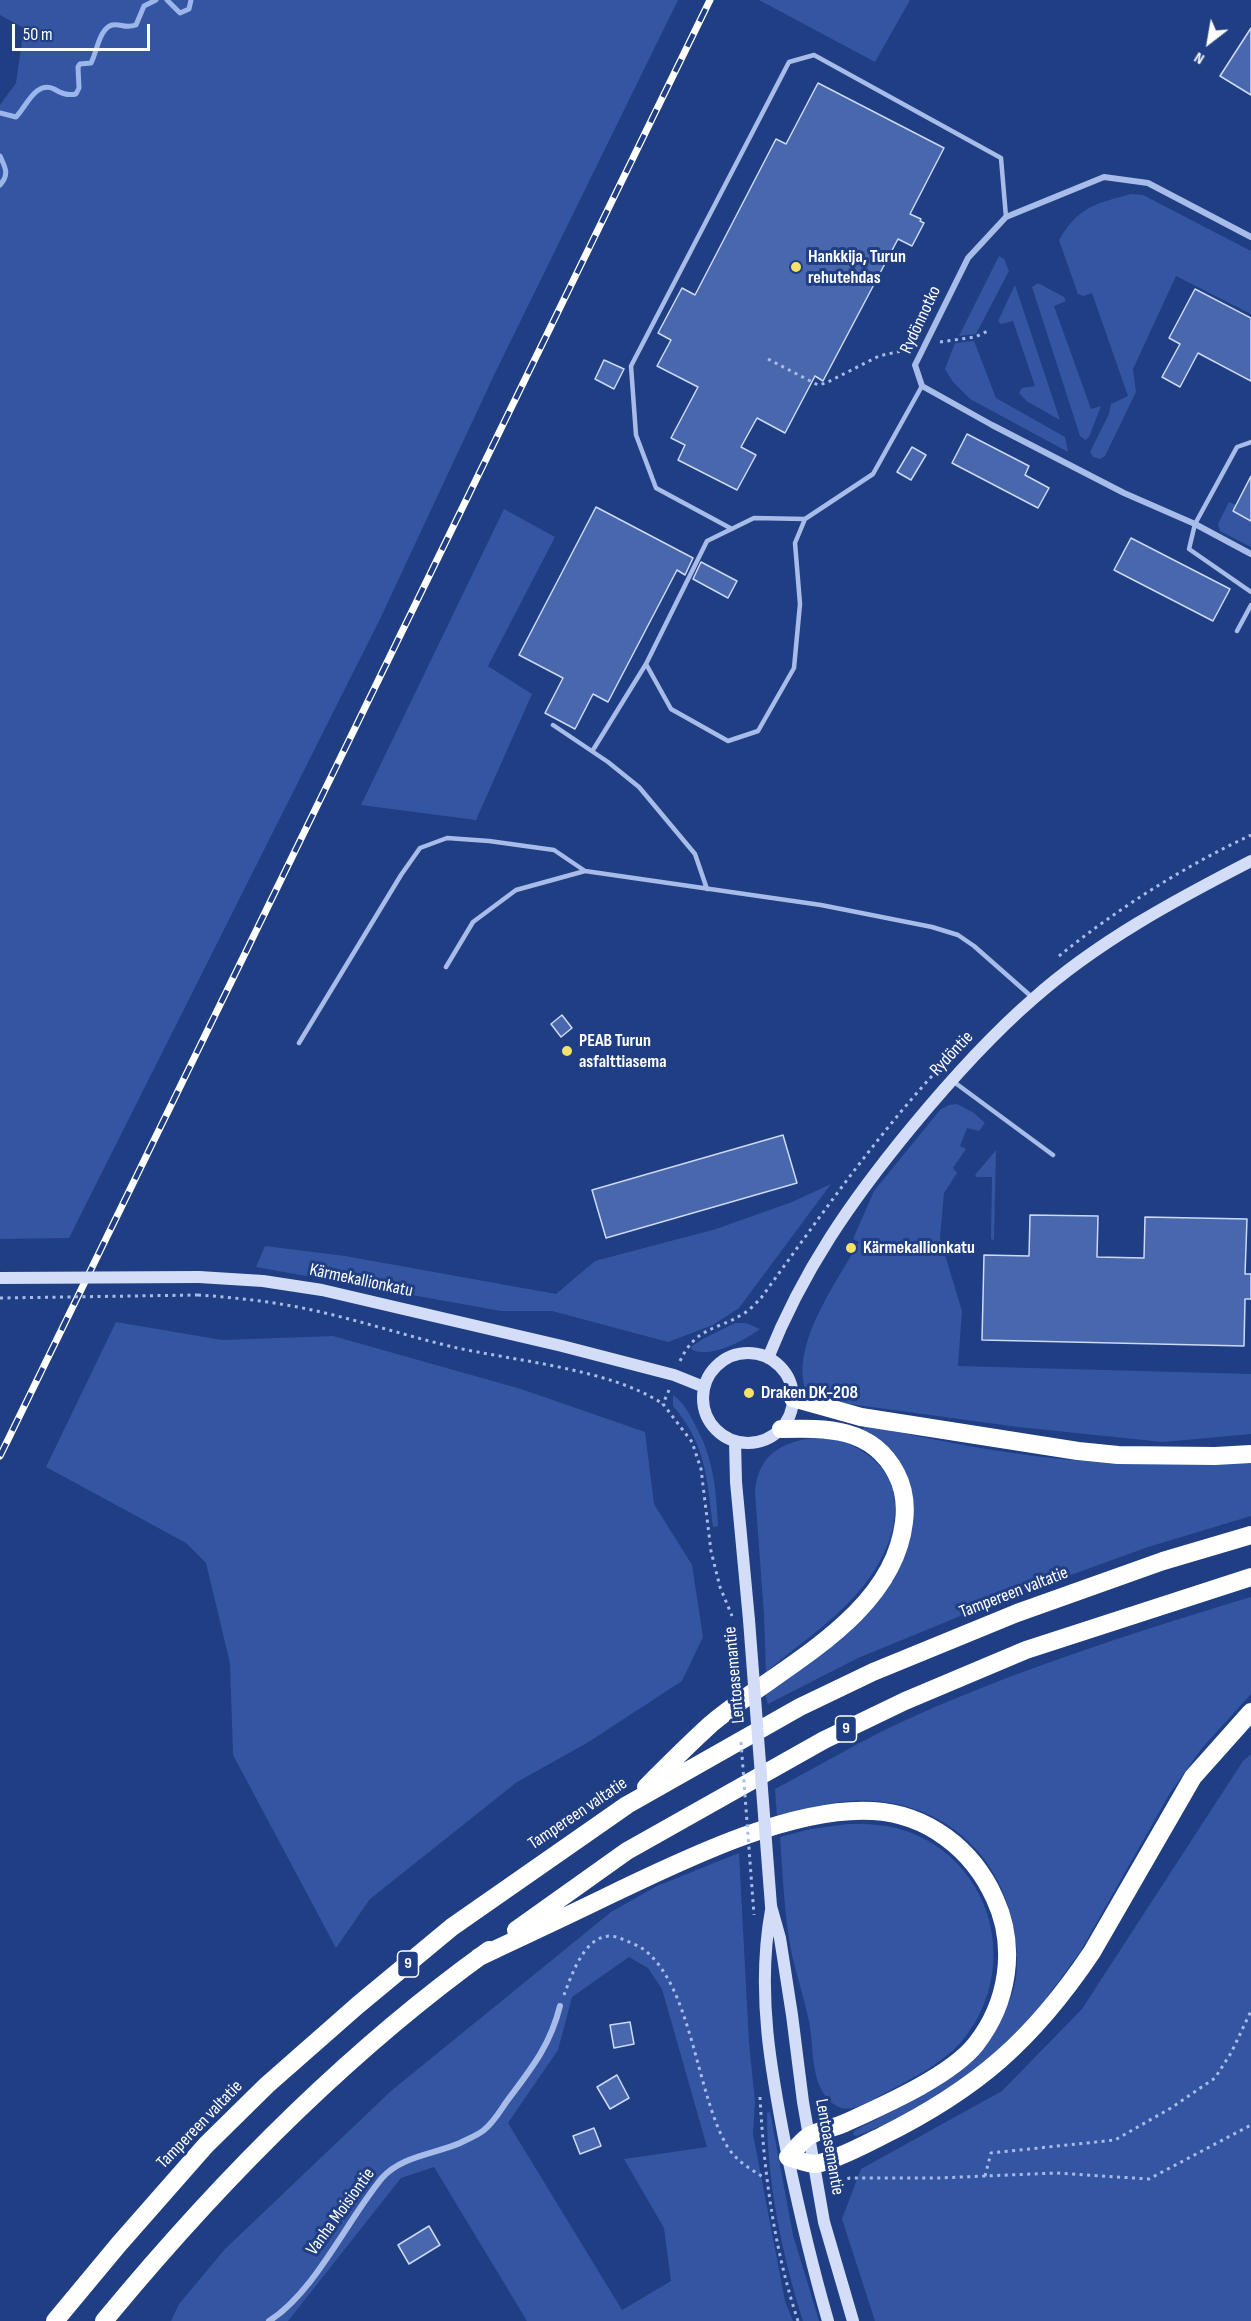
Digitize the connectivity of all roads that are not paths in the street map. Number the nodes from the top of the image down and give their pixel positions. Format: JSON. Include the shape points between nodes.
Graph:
{"nodes":[{"id":1,"x":1006,"y":217,"type":"junction"},
{"id":2,"x":1251,"y":237,"type":"edge"},
{"id":3,"x":922,"y":386,"type":"junction"},
{"id":4,"x":1251,"y":442,"type":"edge"},
{"id":5,"x":805,"y":519,"type":"junction"},
{"id":6,"x":1195,"y":524,"type":"junction"},
{"id":7,"x":732,"y":529,"type":"junction"},
{"id":8,"x":1251,"y":554,"type":"edge"},
{"id":9,"x":1251,"y":592,"type":"edge"},
{"id":10,"x":1251,"y":605,"type":"edge"},
{"id":11,"x":1237,"y":631,"type":"dead end"},
{"id":12,"x":646,"y":664,"type":"junction"},
{"id":13,"x":553,"y":725,"type":"dead end"},
{"id":14,"x":593,"y":750,"type":"junction"},
{"id":15,"x":1251,"y":861,"type":"edge"},
{"id":16,"x":585,"y":871,"type":"junction"},
{"id":17,"x":706,"y":889,"type":"junction"},
{"id":18,"x":446,"y":967,"type":"dead end"},
{"id":19,"x":1033,"y":998,"type":"junction"},
{"id":20,"x":299,"y":1043,"type":"dead end"},
{"id":21,"x":952,"y":1080,"type":"junction"},
{"id":22,"x":1053,"y":1155,"type":"dead end"},
{"id":23,"x":0,"y":1278,"type":"edge"},
{"id":24,"x":768,"y":1358,"type":"junction"},
{"id":25,"x":704,"y":1387,"type":"junction"},
{"id":26,"x":793,"y":1398,"type":"junction"},
{"id":27,"x":781,"y":1429,"type":"junction"},
{"id":28,"x":735,"y":1441,"type":"junction"},
{"id":29,"x":1251,"y":1454,"type":"edge"},
{"id":30,"x":1251,"y":1534,"type":"edge"},
{"id":31,"x":1251,"y":1577,"type":"edge"},
{"id":32,"x":1251,"y":1712,"type":"edge"},
{"id":33,"x":627,"y":1804,"type":"junction"},
{"id":34,"x":771,"y":1906,"type":"junction"},
{"id":35,"x":479,"y":1957,"type":"junction"},
{"id":36,"x":560,"y":2006,"type":"road end"},
{"id":37,"x":809,"y":2136,"type":"junction"},
{"id":38,"x":788,"y":2157,"type":"junction"},
{"id":39,"x":814,"y":2164,"type":"junction"},
{"id":40,"x":55,"y":2321,"type":"edge"},
{"id":41,"x":104,"y":2321,"type":"edge"},
{"id":42,"x":269,"y":2321,"type":"edge"},
{"id":43,"x":828,"y":2321,"type":"edge"},
{"id":44,"x":853,"y":2321,"type":"edge"}],
"edges":[{"from":1,"to":2,"type":"street","name":"Rydönnotko","via":[[1104,177],[1148,183]]},
{"from":1,"to":3,"type":"street","name":"Rydönnotko","via":[[968,258],[915,365]]},
{"from":1,"to":7,"type":"lane","via":[[1001,158],[813,55],[789,62],[631,366],[636,435],[656,488]]},
{"from":3,"to":5,"type":"lane","via":[[873,474]]},
{"from":3,"to":6,"type":"street","via":[[1124,493]]},
{"from":4,"to":6,"type":"lane","via":[[1238,447]]},
{"from":5,"to":7,"type":"lane","via":[[754,519]]},
{"from":5,"to":12,"type":"lane","via":[[795,543],[800,603],[794,668],[758,731],[728,741],[670,709]]},
{"from":6,"to":8,"type":"street"},
{"from":6,"to":9,"type":"lane","via":[[1189,549]]},
{"from":7,"to":12,"type":"lane","via":[[707,541]]},
{"from":10,"to":11,"type":"lane"},
{"from":12,"to":14,"type":"lane"},
{"from":13,"to":14,"type":"lane"},
{"from":14,"to":17,"type":"lane","via":[[639,787],[695,854]]},
{"from":15,"to":19,"type":"main road","name":"Rydöntie","via":[[1130,928]]},
{"from":16,"to":17,"type":"lane"},
{"from":16,"to":18,"type":"lane","via":[[516,890],[473,922]]},
{"from":16,"to":20,"type":"lane","via":[[554,850],[447,838],[420,848]]},
{"from":17,"to":19,"type":"lane","via":[[821,905],[958,935]]},
{"from":19,"to":21,"type":"main road","name":"Rydöntie"},
{"from":21,"to":22,"type":"lane"},
{"from":21,"to":24,"type":"main road","name":"Rydöntie","via":[[842,1217],[818,1254]]},
{"from":23,"to":25,"type":"main road","name":"Kärmekallionkatu","bridge":true,"via":[[199,1277],[263,1281],[333,1293],[562,1346],[674,1375]]},
{"from":24,"to":25,"type":"main road","via":[[749,1354],[726,1359]]},
{"from":24,"to":26,"type":"main road","via":[[788,1378]]},
{"from":25,"to":28,"type":"main road","via":[[706,1416],[723,1436]]},
{"from":26,"to":27,"type":"main road"},
{"from":26,"to":29,"type":"highway","via":[[861,1417],[1078,1451],[1118,1455]]},
{"from":27,"to":28,"type":"main road","via":[[764,1441]]},
{"from":27,"to":33,"type":"highway","via":[[823,1428],[855,1436],[890,1463],[901,1485],[904,1517],[893,1562],[873,1593],[840,1626],[712,1723]]},
{"from":28,"to":34,"type":"main road","name":"Lentoasemantie","bridge":true},
{"from":30,"to":33,"type":"highway","name":"Tampereen valtatie","number":"9","via":[[1017,1612],[873,1672],[800,1707]]},
{"from":31,"to":35,"type":"highway","number":"9","via":[[1026,1650],[824,1740],[627,1851]]},
{"from":32,"to":39,"type":"highway","via":[[1193,1777],[1092,1952],[1028,2035],[967,2088],[939,2105],[852,2151]]},
{"from":33,"to":40,"type":"highway","name":"Tampereen valtatie","number":"9","via":[[452,1928],[267,2085],[206,2145]]},
{"from":34,"to":37,"type":"main road","name":"Lentoasemantie","via":[[781,1944]]},
{"from":34,"to":38,"type":"main road","name":"Lentoasemantie","via":[[764,1965],[765,2013]]},
{"from":35,"to":37,"type":"highway","via":[[659,1870],[781,1824],[831,1813],[872,1811],[903,1816],[930,1827],[967,1855],[996,1899],[1005,1927],[1008,1959],[997,2006],[980,2038],[964,2057],[891,2101]]},
{"from":35,"to":41,"type":"highway","number":"9","via":[[385,2031],[238,2170]]},
{"from":36,"to":42,"type":"street","name":"Vanha Moisiontie","via":[[546,2047],[498,2115],[484,2130],[395,2168],[383,2177],[302,2290]]},
{"from":37,"to":38,"type":"highway"},
{"from":37,"to":39,"type":"main road","name":"Lentoasemantie"},
{"from":38,"to":39,"type":"highway"},
{"from":38,"to":43,"type":"main road","name":"Lentoasemantie"},
{"from":39,"to":44,"type":"main road","name":"Lentoasemantie","via":[[824,2222]]}]}
